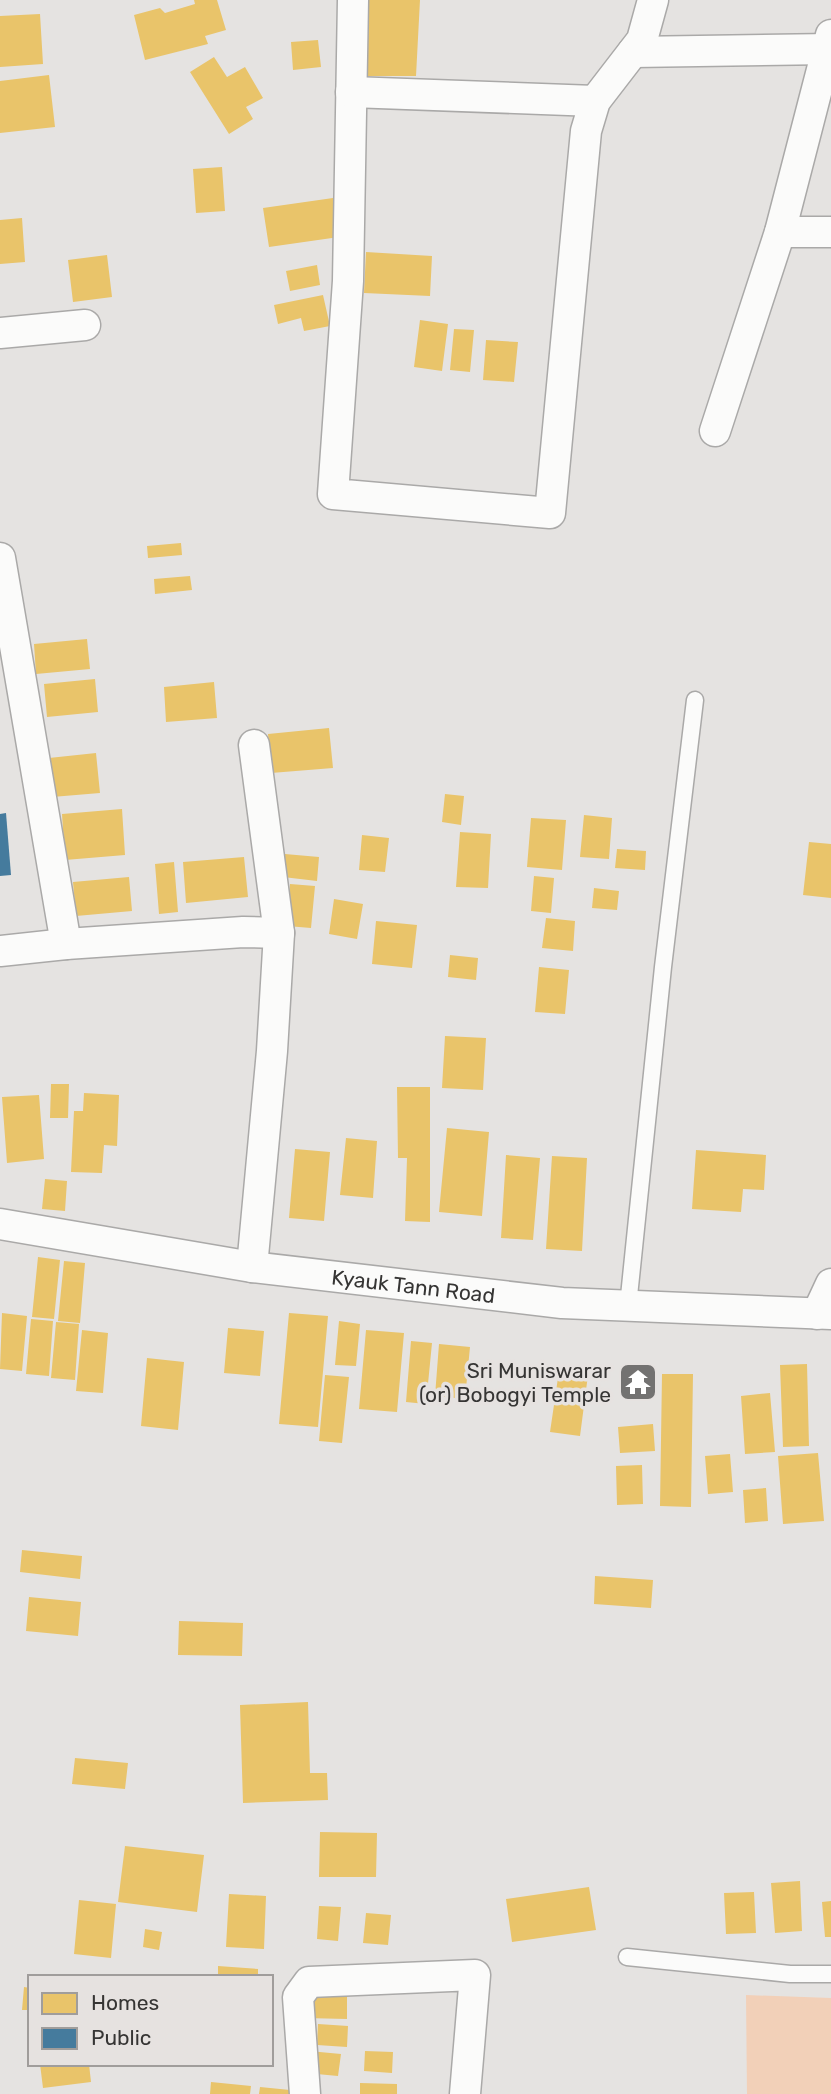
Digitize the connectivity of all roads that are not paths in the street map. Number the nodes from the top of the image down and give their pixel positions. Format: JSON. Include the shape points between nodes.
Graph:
{"nodes":[{"id":1,"x":353,"y":0,"type":"edge"},
{"id":2,"x":653,"y":0,"type":"edge"},
{"id":3,"x":830,"y":44,"type":"edge"},
{"id":4,"x":633,"y":52,"type":"junction"},
{"id":5,"x":351,"y":92,"type":"junction"},
{"id":6,"x":595,"y":101,"type":"junction"},
{"id":7,"x":780,"y":232,"type":"junction"},
{"id":8,"x":831,"y":232,"type":"edge"},
{"id":9,"x":85,"y":324,"type":"dead end"},
{"id":10,"x":0,"y":333,"type":"edge"},
{"id":11,"x":715,"y":431,"type":"dead end"},
{"id":12,"x":0,"y":558,"type":"edge"},
{"id":13,"x":695,"y":700,"type":"dead end"},
{"id":14,"x":254,"y":745,"type":"dead end"},
{"id":15,"x":279,"y":933,"type":"junction"},
{"id":16,"x":66,"y":944,"type":"junction"},
{"id":17,"x":0,"y":951,"type":"edge"},
{"id":18,"x":0,"y":1224,"type":"edge"},
{"id":19,"x":252,"y":1267,"type":"junction"},
{"id":20,"x":831,"y":1284,"type":"edge"},
{"id":21,"x":628,"y":1306,"type":"junction"},
{"id":22,"x":824,"y":1314,"type":"edge"},
{"id":23,"x":627,"y":1957,"type":"dead end"},
{"id":24,"x":831,"y":1974,"type":"edge"},
{"id":25,"x":304,"y":2094,"type":"edge"},
{"id":26,"x":465,"y":2094,"type":"edge"}],
"edges":[{"from":1,"to":5,"type":"street"},
{"from":2,"to":4,"type":"street","via":[[642,40]]},
{"from":3,"to":4,"type":"street"},
{"from":3,"to":7,"type":"street"},
{"from":4,"to":6,"type":"street"},
{"from":5,"to":6,"type":"street"},
{"from":5,"to":6,"type":"street","via":[[348,281],[333,494],[550,513],[586,131]]},
{"from":7,"to":8,"type":"street"},
{"from":7,"to":11,"type":"street"},
{"from":9,"to":10,"type":"street"},
{"from":12,"to":16,"type":"street"},
{"from":13,"to":21,"type":"lane"},
{"from":14,"to":15,"type":"street"},
{"from":15,"to":16,"type":"street"},
{"from":15,"to":19,"type":"street"},
{"from":16,"to":17,"type":"street"},
{"from":18,"to":19,"type":"street","name":"Kyauk Tann Road"},
{"from":19,"to":21,"type":"street","name":"Kyauk Tann Road","via":[[562,1303]]},
{"from":20,"to":22,"type":"street"},
{"from":21,"to":22,"type":"street","name":"Kyauk Tann Road"},
{"from":23,"to":24,"type":"lane"},
{"from":25,"to":26,"type":"street","via":[[298,1997],[309,1982],[475,1975]]}]}
